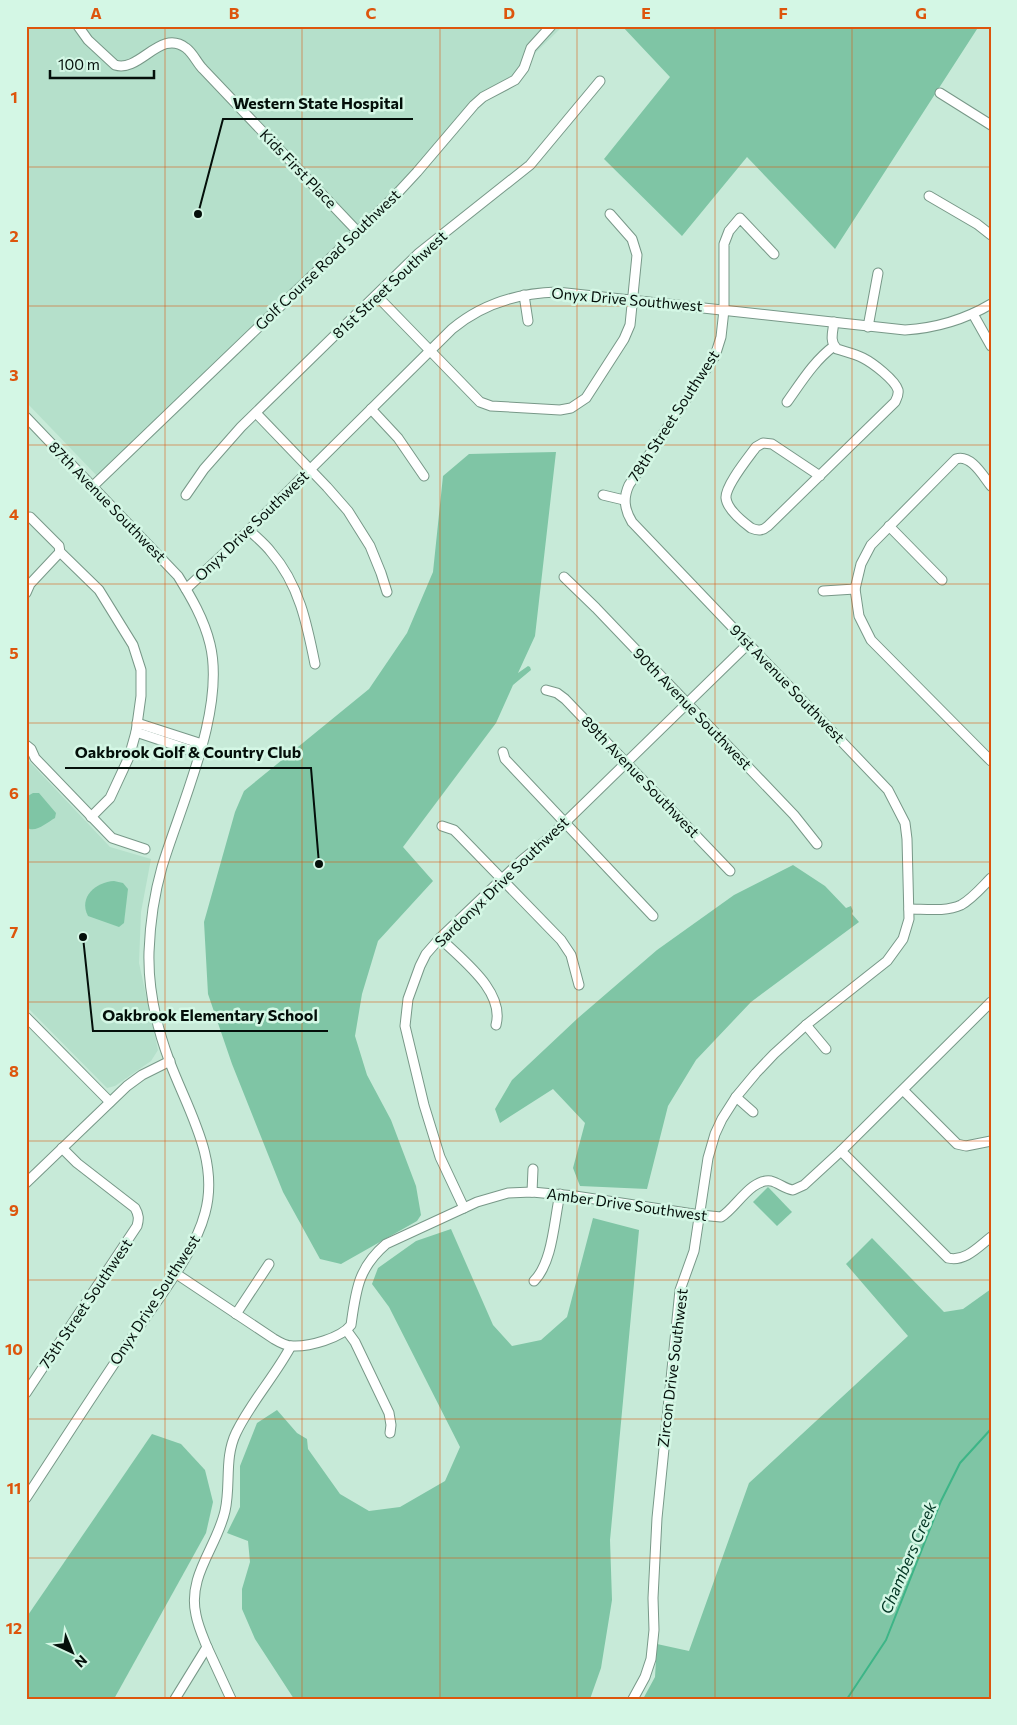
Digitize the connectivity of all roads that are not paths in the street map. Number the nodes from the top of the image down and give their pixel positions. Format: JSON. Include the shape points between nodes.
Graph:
{"nodes":[{"id":1,"x":78,"y":26,"type":"edge"},
{"id":2,"x":551,"y":26,"type":"edge"},
{"id":3,"x":600,"y":82,"type":"dead end"},
{"id":4,"x":940,"y":93,"type":"dead end"},
{"id":5,"x":991,"y":125,"type":"edge"},
{"id":6,"x":929,"y":196,"type":"dead end"},
{"id":7,"x":610,"y":214,"type":"dead end"},
{"id":8,"x":358,"y":232,"type":"junction"},
{"id":9,"x":991,"y":235,"type":"edge"},
{"id":10,"x":774,"y":254,"type":"dead end"},
{"id":11,"x":878,"y":272,"type":"dead end"},
{"id":12,"x":524,"y":295,"type":"junction"},
{"id":13,"x":377,"y":296,"type":"junction"},
{"id":14,"x":632,"y":300,"type":"junction"},
{"id":15,"x":991,"y":304,"type":"edge"},
{"id":16,"x":724,"y":310,"type":"junction"},
{"id":17,"x":973,"y":314,"type":"junction"},
{"id":18,"x":528,"y":321,"type":"dead end"},
{"id":19,"x":834,"y":322,"type":"junction"},
{"id":20,"x":868,"y":327,"type":"junction"},
{"id":21,"x":834,"y":346,"type":"junction"},
{"id":22,"x":991,"y":346,"type":"edge"},
{"id":23,"x":430,"y":351,"type":"junction"},
{"id":24,"x":788,"y":402,"type":"dead end"},
{"id":25,"x":371,"y":409,"type":"junction"},
{"id":26,"x":256,"y":413,"type":"junction"},
{"id":27,"x":26,"y":417,"type":"edge"},
{"id":28,"x":310,"y":470,"type":"junction"},
{"id":29,"x":424,"y":476,"type":"dead end"},
{"id":30,"x":820,"y":476,"type":"junction"},
{"id":31,"x":991,"y":486,"type":"edge"},
{"id":32,"x":92,"y":487,"type":"junction"},
{"id":33,"x":186,"y":495,"type":"dead end"},
{"id":34,"x":603,"y":495,"type":"dead end"},
{"id":35,"x":624,"y":500,"type":"junction"},
{"id":36,"x":30,"y":516,"type":"dead end"},
{"id":37,"x":889,"y":526,"type":"junction"},
{"id":38,"x":249,"y":530,"type":"junction"},
{"id":39,"x":60,"y":552,"type":"junction"},
{"id":40,"x":564,"y":577,"type":"dead end"},
{"id":41,"x":942,"y":580,"type":"dead end"},
{"id":42,"x":186,"y":589,"type":"junction"},
{"id":43,"x":855,"y":589,"type":"junction"},
{"id":44,"x":823,"y":591,"type":"dead end"},
{"id":45,"x":26,"y":592,"type":"edge"},
{"id":46,"x":387,"y":592,"type":"dead end"},
{"id":47,"x":748,"y":644,"type":"junction"},
{"id":48,"x":314,"y":664,"type":"dead end"},
{"id":49,"x":546,"y":690,"type":"dead end"},
{"id":50,"x":686,"y":704,"type":"junction"},
{"id":51,"x":136,"y":728,"type":"junction"},
{"id":52,"x":26,"y":745,"type":"edge"},
{"id":53,"x":201,"y":749,"type":"junction"},
{"id":54,"x":503,"y":752,"type":"dead end"},
{"id":55,"x":626,"y":762,"type":"junction"},
{"id":56,"x":991,"y":762,"type":"edge"},
{"id":57,"x":91,"y":817,"type":"junction"},
{"id":58,"x":565,"y":821,"type":"junction"},
{"id":59,"x":442,"y":826,"type":"dead end"},
{"id":60,"x":816,"y":844,"type":"dead end"},
{"id":61,"x":145,"y":849,"type":"dead end"},
{"id":62,"x":730,"y":871,"type":"dead end"},
{"id":63,"x":991,"y":878,"type":"edge"},
{"id":64,"x":502,"y":879,"type":"junction"},
{"id":65,"x":909,"y":909,"type":"junction"},
{"id":66,"x":653,"y":916,"type":"dead end"},
{"id":67,"x":440,"y":938,"type":"junction"},
{"id":68,"x":579,"y":985,"type":"dead end"},
{"id":69,"x":991,"y":1002,"type":"edge"},
{"id":70,"x":26,"y":1017,"type":"edge"},
{"id":71,"x":496,"y":1025,"type":"dead end"},
{"id":72,"x":806,"y":1025,"type":"junction"},
{"id":73,"x":826,"y":1049,"type":"dead end"},
{"id":74,"x":170,"y":1061,"type":"junction"},
{"id":75,"x":902,"y":1090,"type":"junction"},
{"id":76,"x":736,"y":1097,"type":"junction"},
{"id":77,"x":110,"y":1102,"type":"junction"},
{"id":78,"x":753,"y":1112,"type":"dead end"},
{"id":79,"x":991,"y":1141,"type":"edge"},
{"id":80,"x":62,"y":1148,"type":"junction"},
{"id":81,"x":841,"y":1151,"type":"junction"},
{"id":82,"x":533,"y":1169,"type":"dead end"},
{"id":83,"x":26,"y":1183,"type":"edge"},
{"id":84,"x":532,"y":1192,"type":"junction"},
{"id":85,"x":560,"y":1194,"type":"junction"},
{"id":86,"x":464,"y":1208,"type":"junction"},
{"id":87,"x":700,"y":1215,"type":"junction"},
{"id":88,"x":991,"y":1237,"type":"edge"},
{"id":89,"x":269,"y":1264,"type":"dead end"},
{"id":90,"x":175,"y":1273,"type":"junction"},
{"id":91,"x":534,"y":1281,"type":"dead end"},
{"id":92,"x":236,"y":1314,"type":"junction"},
{"id":93,"x":347,"y":1331,"type":"junction"},
{"id":94,"x":291,"y":1346,"type":"junction"},
{"id":95,"x":26,"y":1393,"type":"edge"},
{"id":96,"x":390,"y":1433,"type":"dead end"},
{"id":97,"x":26,"y":1498,"type":"edge"},
{"id":98,"x":207,"y":1648,"type":"junction"},
{"id":99,"x":175,"y":1699,"type":"edge"},
{"id":100,"x":231,"y":1699,"type":"edge"},
{"id":101,"x":633,"y":1699,"type":"edge"}],
"edges":[{"from":1,"to":8,"type":"street","name":"Kids First Place","via":[[88,40],[121,67],[166,44],[178,44],[188,49],[203,69]]},
{"from":2,"to":8,"type":"street","name":"Golf Course Road Southwest","via":[[531,48],[524,68],[515,80],[492,91],[474,105],[417,172]]},
{"from":3,"to":13,"type":"street","name":"81st Street Southwest","via":[[530,165],[434,240]]},
{"from":4,"to":5,"type":"street"},
{"from":6,"to":9,"type":"street"},
{"from":7,"to":14,"type":"street","via":[[635,245],[637,262]]},
{"from":8,"to":32,"type":"street","name":"Golf Course Road Southwest"},
{"from":10,"to":16,"type":"street","name":"78th Street Southwest","via":[[740,218],[729,230],[724,244]]},
{"from":11,"to":20,"type":"street"},
{"from":12,"to":14,"type":"street","name":"Onyx Drive Southwest","via":[[557,292]]},
{"from":12,"to":18,"type":"street"},
{"from":12,"to":23,"type":"street","name":"Onyx Drive Southwest","via":[[475,313],[452,329]]},
{"from":13,"to":23,"type":"street"},
{"from":13,"to":26,"type":"street","name":"81st Street Southwest"},
{"from":14,"to":16,"type":"street","name":"Onyx Drive Southwest"},
{"from":14,"to":23,"type":"street","via":[[630,326],[624,339],[586,398],[565,410],[485,405]]},
{"from":15,"to":17,"type":"street","name":"Onyx Drive Southwest"},
{"from":16,"to":19,"type":"street","name":"Onyx Drive Southwest"},
{"from":16,"to":35,"type":"street","name":"78th Street Southwest","via":[[722,338],[715,356],[629,485]]},
{"from":17,"to":20,"type":"street","name":"Onyx Drive Southwest","via":[[928,328]]},
{"from":17,"to":22,"type":"street"},
{"from":19,"to":20,"type":"street","name":"Onyx Drive Southwest"},
{"from":19,"to":21,"type":"street"},
{"from":21,"to":24,"type":"street","via":[[814,364]]},
{"from":21,"to":30,"type":"street","via":[[876,366],[896,386],[898,398]]},
{"from":23,"to":25,"type":"street","name":"Onyx Drive Southwest"},
{"from":25,"to":28,"type":"street","name":"Onyx Drive Southwest"},
{"from":25,"to":29,"type":"street","via":[[398,438]]},
{"from":26,"to":28,"type":"street"},
{"from":26,"to":33,"type":"street","name":"81st Street Southwest","via":[[218,451]]},
{"from":27,"to":32,"type":"street","name":"87th Avenue Southwest"},
{"from":28,"to":38,"type":"street","name":"Onyx Drive Southwest"},
{"from":28,"to":46,"type":"street","via":[[341,502],[364,536]]},
{"from":30,"to":30,"type":"street","via":[[765,529],[751,528],[726,501],[728,489],[761,444],[772,444]]},
{"from":31,"to":37,"type":"street","via":[[970,461],[956,458]]},
{"from":32,"to":42,"type":"street","name":"87th Avenue Southwest","via":[[178,576]]},
{"from":34,"to":35,"type":"street"},
{"from":35,"to":47,"type":"street","name":"91st Avenue Southwest","via":[[632,522]]},
{"from":36,"to":39,"type":"street","via":[[59,546]]},
{"from":37,"to":41,"type":"street"},
{"from":37,"to":43,"type":"street","via":[[864,557]]},
{"from":38,"to":42,"type":"street","name":"Onyx Drive Southwest"},
{"from":38,"to":48,"type":"street","via":[[271,552],[298,596]]},
{"from":39,"to":45,"type":"street"},
{"from":39,"to":51,"type":"street","via":[[99,590],[133,645],[141,670]]},
{"from":40,"to":50,"type":"street","name":"90th Avenue Southwest"},
{"from":42,"to":53,"type":"street","name":"Onyx Drive Southwest","via":[[202,622],[213,661],[213,689]]},
{"from":43,"to":44,"type":"street"},
{"from":43,"to":56,"type":"street","via":[[859,616],[871,640]]},
{"from":47,"to":50,"type":"street","name":"Sardonyx Drive Southwest"},
{"from":47,"to":65,"type":"street","name":"91st Avenue Southwest","via":[[892,796],[905,822]]},
{"from":49,"to":55,"type":"street","name":"89th Avenue Southwest","via":[[565,699]]},
{"from":50,"to":55,"type":"street","name":"Sardonyx Drive Southwest"},
{"from":50,"to":60,"type":"street","name":"90th Avenue Southwest","via":[[794,815]]},
{"from":51,"to":53,"type":"street"},
{"from":51,"to":57,"type":"street","via":[[118,783],[110,798]]},
{"from":52,"to":57,"type":"street"},
{"from":53,"to":74,"type":"street","name":"Onyx Drive Southwest","via":[[156,888],[150,928],[153,1006]]},
{"from":54,"to":58,"type":"street","via":[[505,760]]},
{"from":55,"to":58,"type":"street","name":"Sardonyx Drive Southwest"},
{"from":55,"to":62,"type":"street","name":"89th Avenue Southwest"},
{"from":57,"to":61,"type":"street","via":[[112,838]]},
{"from":58,"to":64,"type":"street","name":"Sardonyx Drive Southwest"},
{"from":58,"to":66,"type":"street"},
{"from":59,"to":64,"type":"street","via":[[454,830]]},
{"from":63,"to":65,"type":"street","via":[[966,902],[955,907]]},
{"from":64,"to":67,"type":"street","name":"Sardonyx Drive Southwest"},
{"from":64,"to":68,"type":"street","via":[[565,945]]},
{"from":65,"to":72,"type":"street","name":"Zircon Drive Southwest","via":[[905,933],[895,952]]},
{"from":67,"to":71,"type":"street","via":[[491,992],[498,1011]]},
{"from":67,"to":86,"type":"street","name":"Sardonyx Drive Southwest","via":[[426,954],[413,982],[405,1026],[435,1143]]},
{"from":69,"to":75,"type":"street","name":"Amber Drive Southwest"},
{"from":70,"to":77,"type":"street"},
{"from":72,"to":73,"type":"street"},
{"from":72,"to":76,"type":"street","name":"Zircon Drive Southwest","via":[[774,1054]]},
{"from":74,"to":77,"type":"street","via":[[135,1079]]},
{"from":74,"to":90,"type":"street","name":"Onyx Drive Southwest","via":[[210,1174],[209,1198],[203,1220]]},
{"from":75,"to":79,"type":"street","via":[[960,1146]]},
{"from":75,"to":81,"type":"street","name":"Amber Drive Southwest"},
{"from":76,"to":78,"type":"street"},
{"from":76,"to":87,"type":"street","name":"Zircon Drive Southwest","via":[[715,1134],[708,1158]]},
{"from":77,"to":80,"type":"street"},
{"from":80,"to":83,"type":"street"},
{"from":80,"to":95,"type":"street","name":"75th Street Southwest","via":[[132,1205],[139,1221]]},
{"from":81,"to":87,"type":"street","name":"Amber Drive Southwest","via":[[800,1188],[793,1190],[771,1181],[760,1183],[724,1216]]},
{"from":81,"to":88,"type":"street","via":[[944,1256],[966,1257]]},
{"from":82,"to":84,"type":"street","name":"Amber Drive Southwest"},
{"from":84,"to":85,"type":"street","name":"Amber Drive Southwest"},
{"from":84,"to":86,"type":"street","name":"Amber Drive Southwest","via":[[508,1193]]},
{"from":85,"to":87,"type":"street","name":"Amber Drive Southwest"},
{"from":85,"to":91,"type":"street","via":[[548,1254]]},
{"from":86,"to":93,"type":"street","name":"Amber Drive Southwest","via":[[386,1244],[375,1254],[360,1276],[351,1325]]},
{"from":87,"to":101,"type":"street","name":"Zircon Drive Southwest","via":[[694,1251],[680,1290],[657,1518],[652,1653]]},
{"from":89,"to":92,"type":"street"},
{"from":90,"to":92,"type":"street"},
{"from":90,"to":97,"type":"street","name":"Onyx Drive Southwest"},
{"from":92,"to":94,"type":"street"},
{"from":93,"to":94,"type":"street","via":[[313,1343]]},
{"from":93,"to":96,"type":"street","via":[[389,1413]]},
{"from":94,"to":98,"type":"street","via":[[242,1422],[230,1451],[225,1512],[194,1590],[196,1615]]},
{"from":98,"to":99,"type":"street"},
{"from":98,"to":100,"type":"street"}]}
